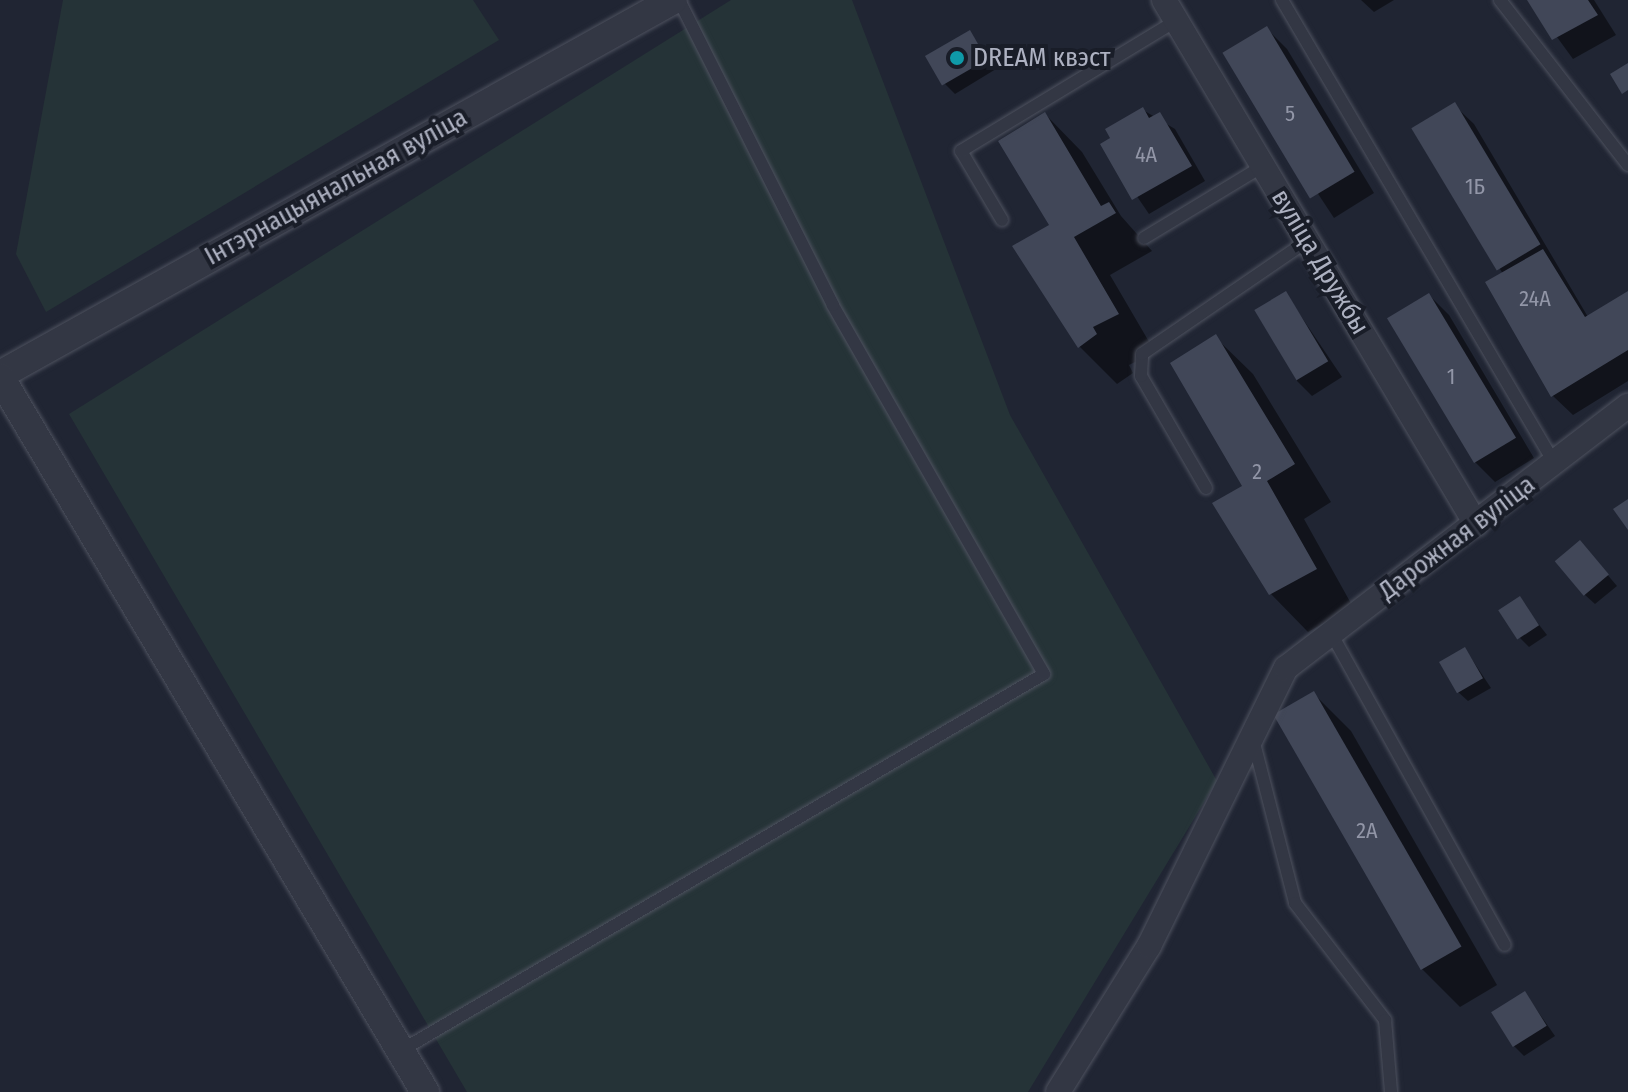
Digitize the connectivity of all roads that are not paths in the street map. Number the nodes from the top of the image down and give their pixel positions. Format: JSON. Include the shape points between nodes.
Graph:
{"nodes":[{"id":1,"x":673,"y":0,"type":"edge"},
{"id":2,"x":679,"y":0,"type":"edge"},
{"id":3,"x":1282,"y":0,"type":"edge"},
{"id":4,"x":1500,"y":0,"type":"edge"},
{"id":5,"x":1170,"y":10,"type":"edge"},
{"id":6,"x":1628,"y":165,"type":"edge"},
{"id":7,"x":1263,"y":166,"type":"junction"},
{"id":8,"x":1002,"y":220,"type":"dead end"},
{"id":9,"x":1144,"y":238,"type":"dead end"},
{"id":10,"x":1307,"y":241,"type":"junction"},
{"id":11,"x":0,"y":376,"type":"edge"},
{"id":12,"x":1628,"y":406,"type":"edge"},
{"id":13,"x":1555,"y":464,"type":"junction"},
{"id":14,"x":1206,"y":488,"type":"dead end"},
{"id":15,"x":1476,"y":524,"type":"junction"},
{"id":16,"x":1331,"y":633,"type":"junction"},
{"id":17,"x":1252,"y":736,"type":"junction"},
{"id":18,"x":1505,"y":945,"type":"dead end"},
{"id":19,"x":402,"y":1050,"type":"junction"},
{"id":20,"x":425,"y":1092,"type":"edge"},
{"id":21,"x":1058,"y":1092,"type":"edge"},
{"id":22,"x":1391,"y":1092,"type":"edge"}],
"edges":[{"from":1,"to":11,"type":"street","name":"Інтэрнацыянальная вуліца"},
{"from":2,"to":19,"type":"lane","via":[[833,305],[1044,674]]},
{"from":3,"to":13,"type":"lane"},
{"from":4,"to":6,"type":"lane"},
{"from":5,"to":7,"type":"street","name":"вуліца Дружбы"},
{"from":5,"to":8,"type":"lane","via":[[961,151]]},
{"from":7,"to":9,"type":"lane"},
{"from":7,"to":10,"type":"street","name":"вуліца Дружбы"},
{"from":10,"to":14,"type":"lane","via":[[1142,354],[1141,376]]},
{"from":10,"to":15,"type":"street","name":"вуліца Дружбы"},
{"from":11,"to":19,"type":"street"},
{"from":12,"to":13,"type":"street","name":"Дарожная вуліца"},
{"from":13,"to":15,"type":"street","name":"Дарожная вуліца"},
{"from":15,"to":16,"type":"street","name":"Дарожная вуліца"},
{"from":16,"to":17,"type":"street","name":"Дарожная вуліца","via":[[1286,668]]},
{"from":16,"to":18,"type":"lane"},
{"from":17,"to":21,"type":"street","via":[[1149,946]]},
{"from":17,"to":22,"type":"lane","via":[[1295,903],[1385,1020]]},
{"from":19,"to":20,"type":"street"}]}
